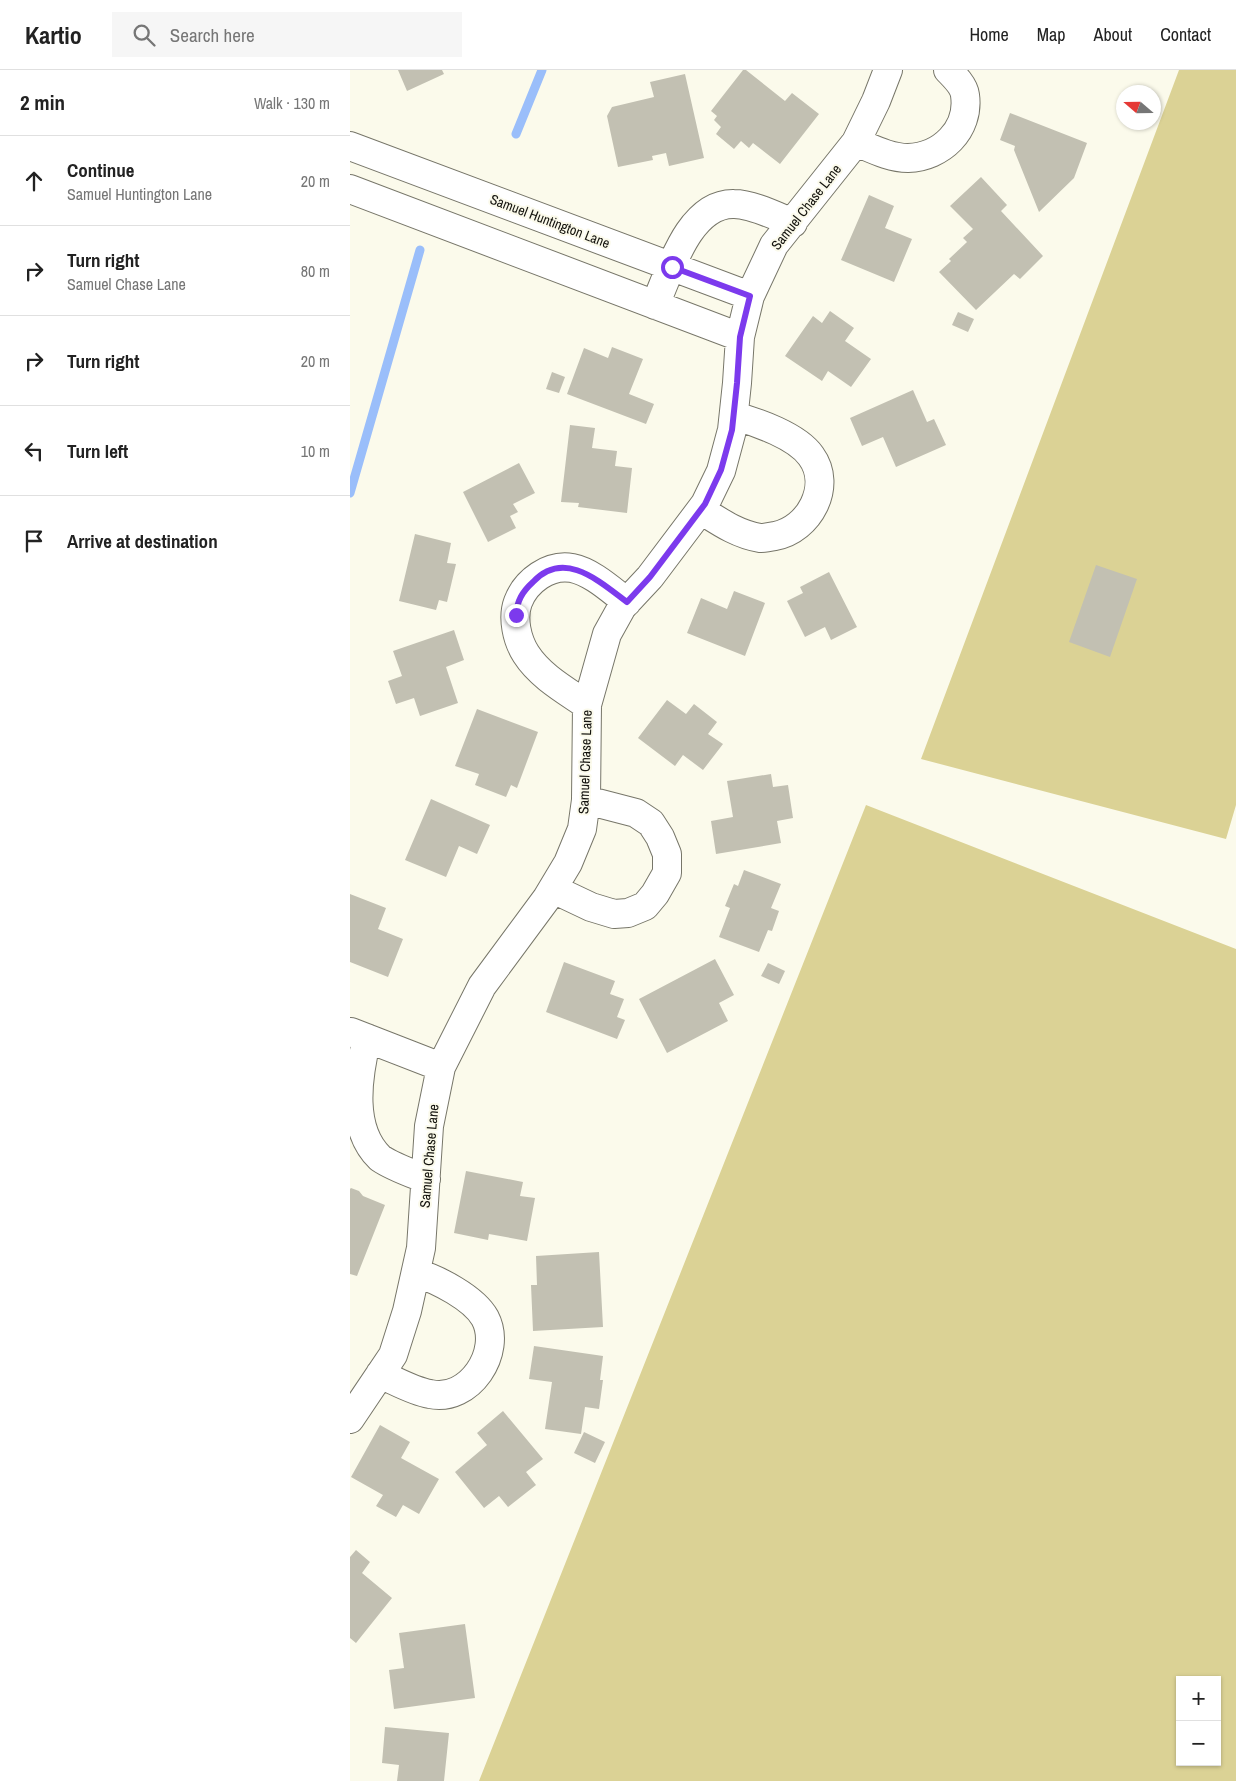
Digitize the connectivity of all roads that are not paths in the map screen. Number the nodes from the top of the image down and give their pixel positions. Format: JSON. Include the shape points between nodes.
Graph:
{"nodes":[{"id":1,"x":888,"y":70,"type":"edge"},
{"id":2,"x":948,"y":70,"type":"edge"},
{"id":3,"x":856,"y":142,"type":"junction"},
{"id":4,"x":350,"y":146,"type":"edge"},
{"id":5,"x":350,"y":189,"type":"edge"},
{"id":6,"x":792,"y":223,"type":"junction"},
{"id":7,"x":672,"y":267,"type":"junction"},
{"id":8,"x":750,"y":296,"type":"junction"},
{"id":9,"x":655,"y":305,"type":"junction"},
{"id":10,"x":740,"y":337,"type":"junction"},
{"id":11,"x":734,"y":416,"type":"junction"},
{"id":12,"x":701,"y":510,"type":"junction"},
{"id":13,"x":627,"y":602,"type":"junction"},
{"id":14,"x":587,"y":705,"type":"junction"},
{"id":15,"x":586,"y":800,"type":"junction"},
{"id":16,"x":553,"y":889,"type":"junction"},
{"id":17,"x":359,"y":1035,"type":"edge"},
{"id":18,"x":441,"y":1067,"type":"junction"},
{"id":19,"x":426,"y":1179,"type":"junction"},
{"id":20,"x":416,"y":1273,"type":"junction"},
{"id":21,"x":380,"y":1374,"type":"junction"},
{"id":22,"x":350,"y":1419,"type":"edge"}],
"edges":[{"from":1,"to":3,"type":"street","name":"Samuel Chase Lane"},
{"from":2,"to":3,"type":"street","via":[[965,93],[964,113],[948,144],[928,155],[906,158]]},
{"from":3,"to":6,"type":"street","name":"Samuel Chase Lane"},
{"from":4,"to":7,"type":"street","name":"Samuel Huntington Lane"},
{"from":5,"to":9,"type":"street"},
{"from":6,"to":7,"type":"street","via":[[758,209],[735,204],[719,205],[706,212],[685,237]]},
{"from":6,"to":8,"type":"street","name":"Samuel Chase Lane","via":[[774,245]]},
{"from":7,"to":8,"type":"street","name":"Samuel Huntington Lane"},
{"from":7,"to":9,"type":"street"},
{"from":8,"to":10,"type":"street","name":"Samuel Chase Lane"},
{"from":9,"to":10,"type":"street"},
{"from":10,"to":11,"type":"street","name":"Samuel Chase Lane"},
{"from":11,"to":12,"type":"street","name":"Samuel Chase Lane","via":[[721,470]]},
{"from":11,"to":12,"type":"street","via":[[777,431],[811,456],[819,472],[819,492],[811,511],[799,526],[782,535],[761,538],[734,531]]},
{"from":12,"to":13,"type":"street","name":"Samuel Chase Lane"},
{"from":13,"to":14,"type":"street","name":"Samuel Chase Lane","via":[[608,634]]},
{"from":13,"to":14,"type":"street","via":[[592,576],[572,568],[553,568],[538,576],[517,603],[516,632],[525,653],[542,674]]},
{"from":14,"to":15,"type":"street","name":"Samuel Chase Lane"},
{"from":15,"to":16,"type":"street","name":"Samuel Chase Lane","via":[[582,829]]},
{"from":15,"to":16,"type":"street","via":[[636,813],[651,823],[667,854],[667,872],[645,906],[628,913],[614,914],[591,907]]},
{"from":16,"to":18,"type":"street","name":"Samuel Chase Lane","via":[[482,986]]},
{"from":17,"to":18,"type":"street"},
{"from":17,"to":19,"type":"street","via":[[354,1112],[358,1133],[366,1147],[382,1159]]},
{"from":18,"to":19,"type":"street","name":"Samuel Chase Lane","via":[[429,1126]]},
{"from":19,"to":20,"type":"street","name":"Samuel Chase Lane"},
{"from":20,"to":21,"type":"street","name":"Samuel Chase Lane","via":[[393,1355]]},
{"from":20,"to":21,"type":"street","via":[[451,1288],[484,1316],[490,1331],[487,1354],[479,1373],[464,1388],[451,1394],[431,1395]]},
{"from":21,"to":22,"type":"street","name":"Samuel Chase Lane"}]}
